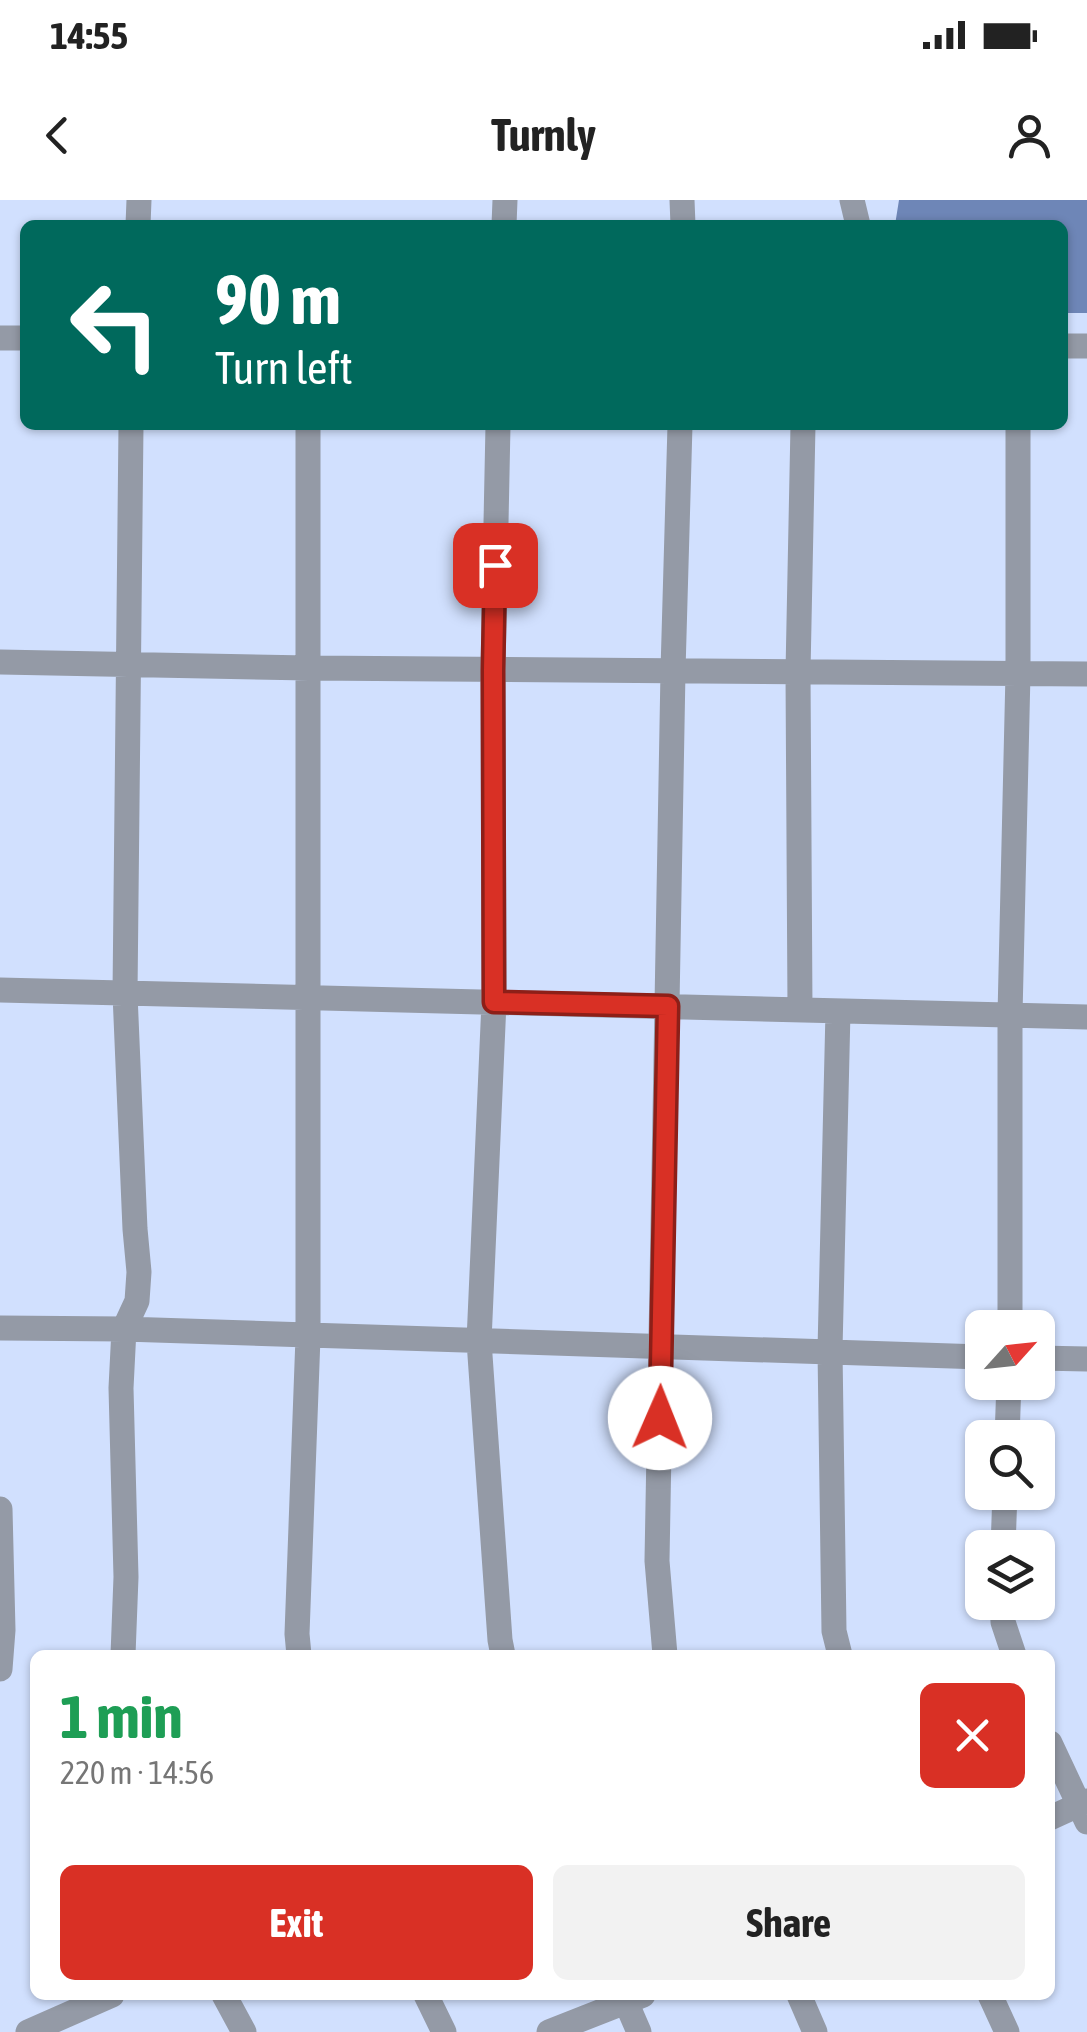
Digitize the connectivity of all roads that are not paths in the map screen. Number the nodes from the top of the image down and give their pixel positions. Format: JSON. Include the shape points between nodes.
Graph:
{"nodes":[{"id":1,"x":131,"y":430,"type":"edge"},
{"id":2,"x":308,"y":430,"type":"edge"},
{"id":3,"x":498,"y":430,"type":"edge"},
{"id":4,"x":680,"y":430,"type":"edge"},
{"id":5,"x":803,"y":430,"type":"edge"},
{"id":6,"x":1018,"y":430,"type":"edge"},
{"id":7,"x":0,"y":662,"type":"edge"},
{"id":8,"x":129,"y":664,"type":"junction"},
{"id":9,"x":309,"y":668,"type":"junction"},
{"id":10,"x":493,"y":670,"type":"junction"},
{"id":11,"x":673,"y":671,"type":"junction"},
{"id":12,"x":798,"y":672,"type":"junction"},
{"id":13,"x":1018,"y":673,"type":"junction"},
{"id":14,"x":1087,"y":674,"type":"edge"},
{"id":15,"x":0,"y":990,"type":"edge"},
{"id":16,"x":125,"y":994,"type":"junction"},
{"id":17,"x":309,"y":998,"type":"junction"},
{"id":18,"x":494,"y":1002,"type":"junction"},
{"id":19,"x":668,"y":1006,"type":"junction"},
{"id":20,"x":800,"y":1010,"type":"junction"},
{"id":21,"x":838,"y":1011,"type":"junction"},
{"id":22,"x":1010,"y":1015,"type":"junction"},
{"id":23,"x":1087,"y":1017,"type":"edge"},
{"id":24,"x":1010,"y":1310,"type":"edge"},
{"id":25,"x":0,"y":1328,"type":"edge"},
{"id":26,"x":124,"y":1330,"type":"junction"},
{"id":27,"x":308,"y":1337,"type":"junction"},
{"id":28,"x":479,"y":1341,"type":"junction"},
{"id":29,"x":661,"y":1346,"type":"junction"},
{"id":30,"x":830,"y":1350,"type":"junction"},
{"id":31,"x":965,"y":1355,"type":"edge"},
{"id":32,"x":1055,"y":1358,"type":"edge"},
{"id":33,"x":1087,"y":1359,"type":"edge"},
{"id":34,"x":0,"y":1509,"type":"edge"},
{"id":35,"x":1002,"y":1620,"type":"edge"},
{"id":36,"x":124,"y":1650,"type":"edge"},
{"id":37,"x":299,"y":1650,"type":"edge"},
{"id":38,"x":502,"y":1650,"type":"edge"},
{"id":39,"x":665,"y":1650,"type":"edge"},
{"id":40,"x":839,"y":1650,"type":"edge"},
{"id":41,"x":1012,"y":1650,"type":"edge"},
{"id":42,"x":0,"y":1668,"type":"edge"},
{"id":43,"x":1055,"y":1753,"type":"edge"},
{"id":44,"x":1084,"y":1810,"type":"edge"},
{"id":45,"x":1055,"y":1817,"type":"edge"},
{"id":46,"x":101,"y":2000,"type":"edge"},
{"id":47,"x":227,"y":2000,"type":"edge"},
{"id":48,"x":428,"y":2000,"type":"edge"},
{"id":49,"x":626,"y":2000,"type":"edge"},
{"id":50,"x":632,"y":2000,"type":"edge"},
{"id":51,"x":801,"y":2000,"type":"edge"},
{"id":52,"x":992,"y":2000,"type":"edge"},
{"id":53,"x":28,"y":2032,"type":"edge"},
{"id":54,"x":244,"y":2032,"type":"edge"},
{"id":55,"x":444,"y":2032,"type":"edge"},
{"id":56,"x":549,"y":2032,"type":"edge"},
{"id":57,"x":640,"y":2032,"type":"edge"},
{"id":58,"x":815,"y":2032,"type":"edge"},
{"id":59,"x":1007,"y":2032,"type":"edge"}],
"edges":[{"from":1,"to":8,"type":"street"},
{"from":2,"to":9,"type":"street"},
{"from":3,"to":10,"type":"street"},
{"from":4,"to":11,"type":"street"},
{"from":5,"to":12,"type":"street"},
{"from":6,"to":13,"type":"street"},
{"from":7,"to":8,"type":"street"},
{"from":8,"to":9,"type":"street"},
{"from":8,"to":16,"type":"street"},
{"from":9,"to":10,"type":"street"},
{"from":9,"to":17,"type":"street"},
{"from":10,"to":11,"type":"street"},
{"from":10,"to":18,"type":"street"},
{"from":11,"to":12,"type":"street"},
{"from":11,"to":19,"type":"street"},
{"from":12,"to":13,"type":"street"},
{"from":12,"to":20,"type":"street"},
{"from":13,"to":14,"type":"street"},
{"from":13,"to":22,"type":"street"},
{"from":15,"to":16,"type":"street"},
{"from":16,"to":17,"type":"street"},
{"from":16,"to":26,"type":"street","via":[[140,1272]]},
{"from":17,"to":18,"type":"street"},
{"from":17,"to":27,"type":"street"},
{"from":18,"to":19,"type":"street"},
{"from":18,"to":28,"type":"street"},
{"from":19,"to":20,"type":"street"},
{"from":19,"to":29,"type":"street"},
{"from":20,"to":21,"type":"street"},
{"from":21,"to":22,"type":"street"},
{"from":21,"to":30,"type":"street"},
{"from":22,"to":23,"type":"street"},
{"from":22,"to":24,"type":"street"},
{"from":25,"to":26,"type":"street"},
{"from":26,"to":27,"type":"street"},
{"from":26,"to":36,"type":"street"},
{"from":27,"to":28,"type":"street"},
{"from":27,"to":37,"type":"street"},
{"from":28,"to":29,"type":"street"},
{"from":28,"to":38,"type":"street"},
{"from":29,"to":30,"type":"street"},
{"from":29,"to":39,"type":"street","via":[[657,1561]]},
{"from":30,"to":31,"type":"street"},
{"from":30,"to":40,"type":"street"},
{"from":32,"to":33,"type":"street"},
{"from":34,"to":42,"type":"street"},
{"from":35,"to":41,"type":"street"},
{"from":43,"to":44,"type":"street"},
{"from":44,"to":45,"type":"street"},
{"from":46,"to":53,"type":"street"},
{"from":47,"to":54,"type":"street"},
{"from":48,"to":55,"type":"street"},
{"from":49,"to":56,"type":"street"},
{"from":50,"to":57,"type":"street"},
{"from":51,"to":58,"type":"street"},
{"from":52,"to":59,"type":"street"}]}
